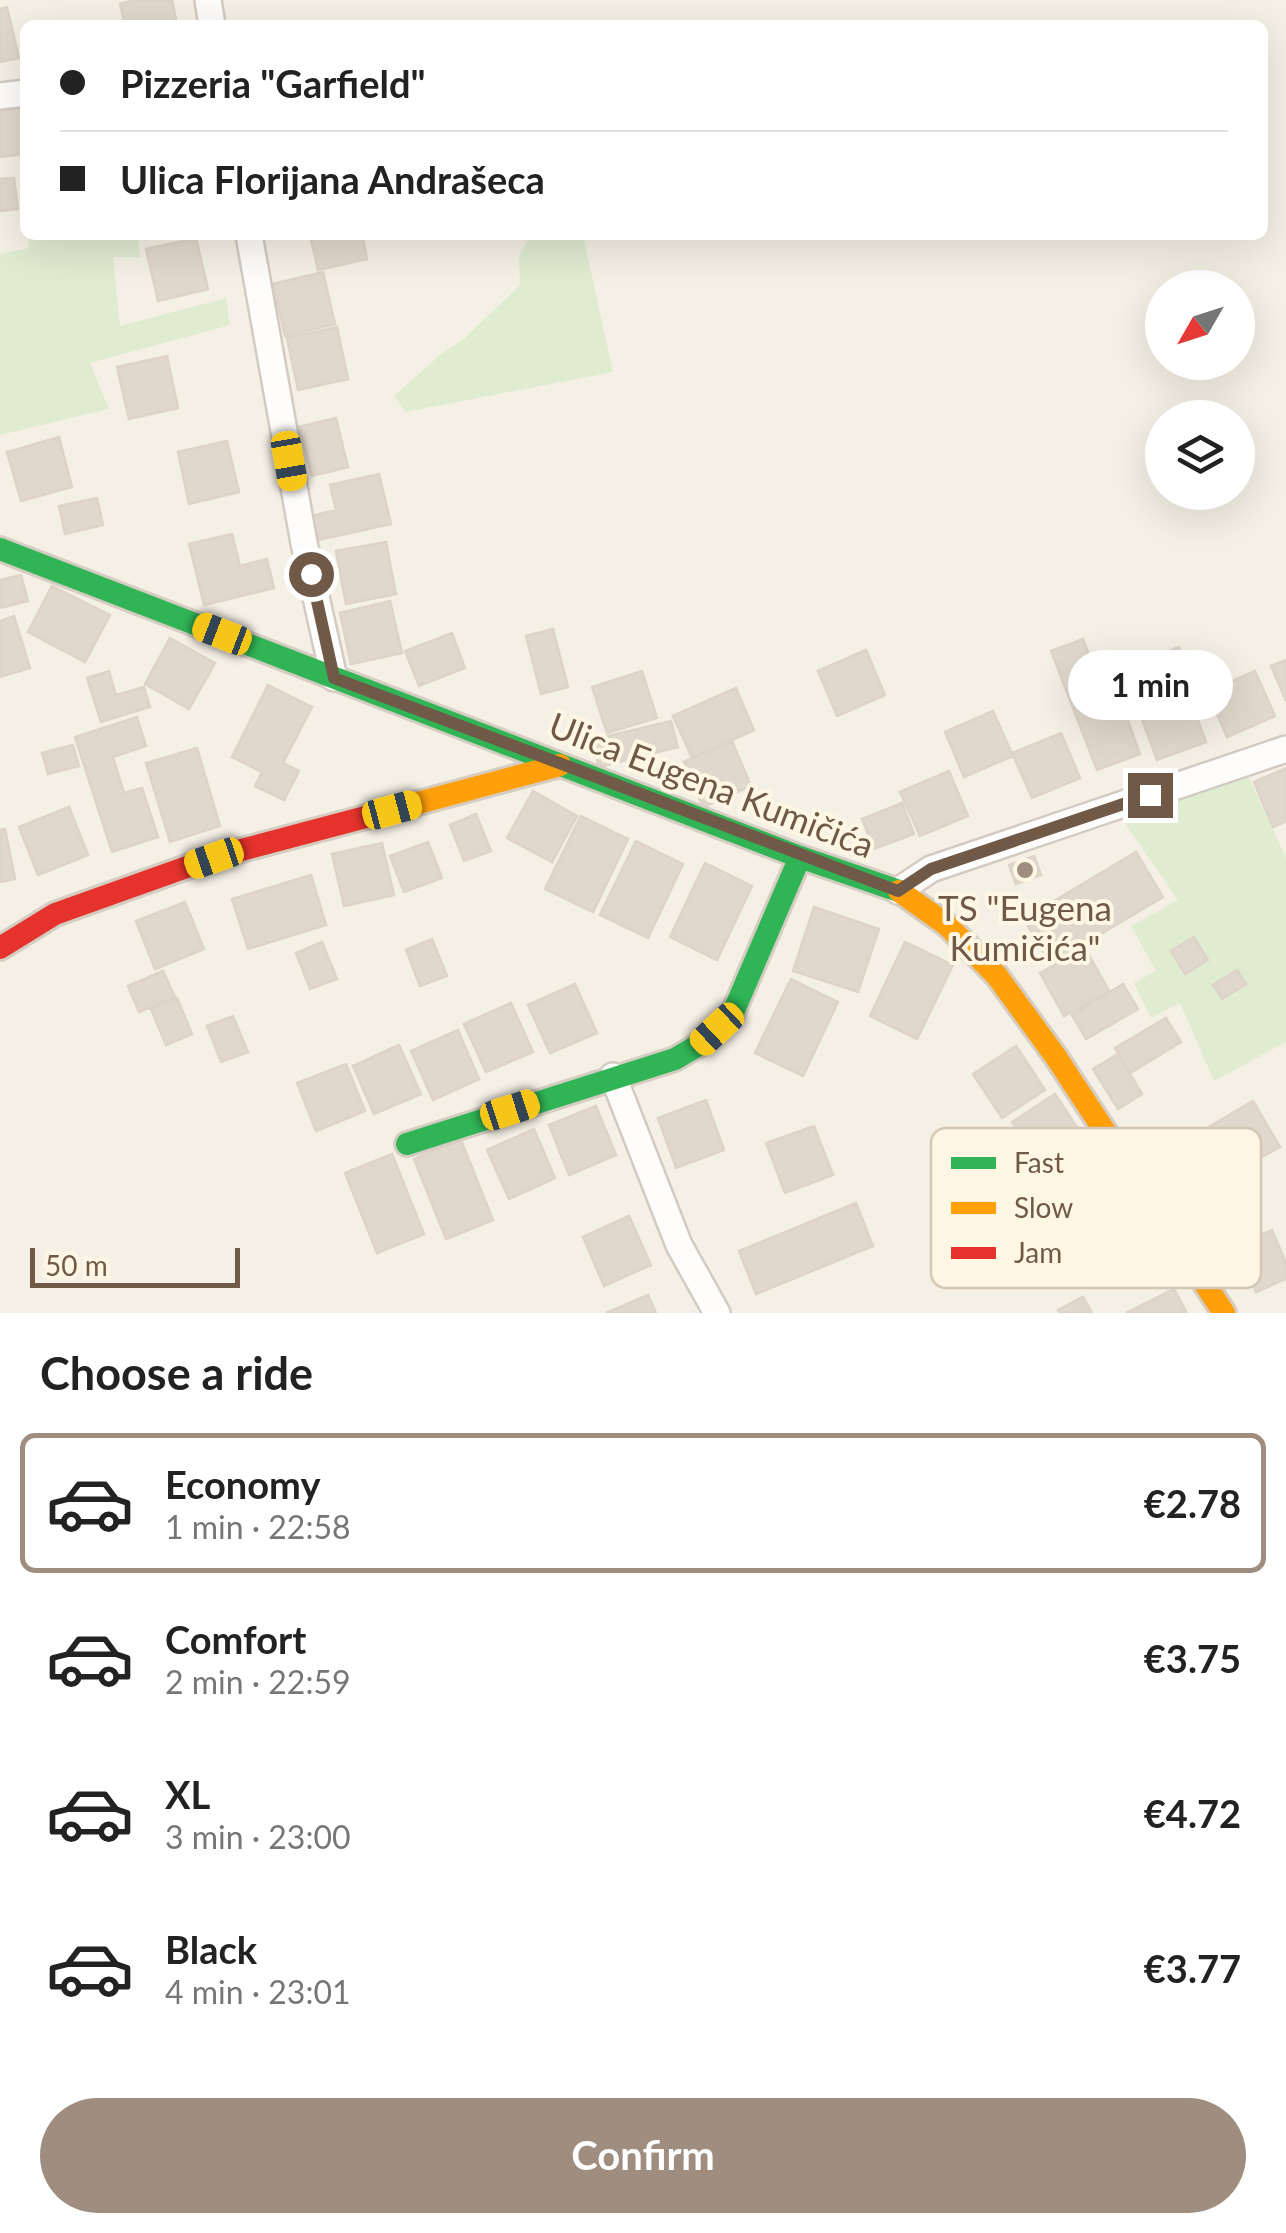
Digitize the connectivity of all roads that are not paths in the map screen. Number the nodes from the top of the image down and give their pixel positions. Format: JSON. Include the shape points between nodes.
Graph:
{"nodes":[{"id":1,"x":249,"y":240,"type":"edge"},
{"id":2,"x":0,"y":548,"type":"edge"},
{"id":3,"x":334,"y":678,"type":"junction"},
{"id":4,"x":1286,"y":749,"type":"edge"},
{"id":5,"x":560,"y":765,"type":"junction"},
{"id":6,"x":800,"y":856,"type":"junction"},
{"id":7,"x":898,"y":891,"type":"junction"},
{"id":8,"x":0,"y":948,"type":"edge"},
{"id":9,"x":614,"y":1076,"type":"junction"},
{"id":10,"x":1103,"y":1128,"type":"edge"},
{"id":11,"x":407,"y":1144,"type":"dead end"},
{"id":12,"x":1208,"y":1288,"type":"edge"},
{"id":13,"x":717,"y":1313,"type":"edge"},
{"id":14,"x":1224,"y":1313,"type":"edge"}],
"edges":[{"from":1,"to":3,"type":"street"},
{"from":2,"to":3,"type":"street","name":"Ulica Eugena Kumičića"},
{"from":3,"to":5,"type":"street","name":"Ulica Eugena Kumičića"},
{"from":4,"to":7,"type":"street","via":[[931,869]]},
{"from":5,"to":6,"type":"street","name":"Ulica Eugena Kumičića"},
{"from":5,"to":8,"type":"street","via":[[214,858],[55,914]]},
{"from":6,"to":7,"type":"street","name":"Ulica Eugena Kumičića"},
{"from":6,"to":9,"type":"street","via":[[732,1015],[675,1059]]},
{"from":7,"to":10,"type":"street","name":"Ulica Eugena Kumičića","via":[[947,925],[997,976]]},
{"from":9,"to":11,"type":"street"},
{"from":9,"to":13,"type":"street","via":[[679,1245]]},
{"from":12,"to":14,"type":"street","name":"Ulica Eugena Kumičića"}]}
